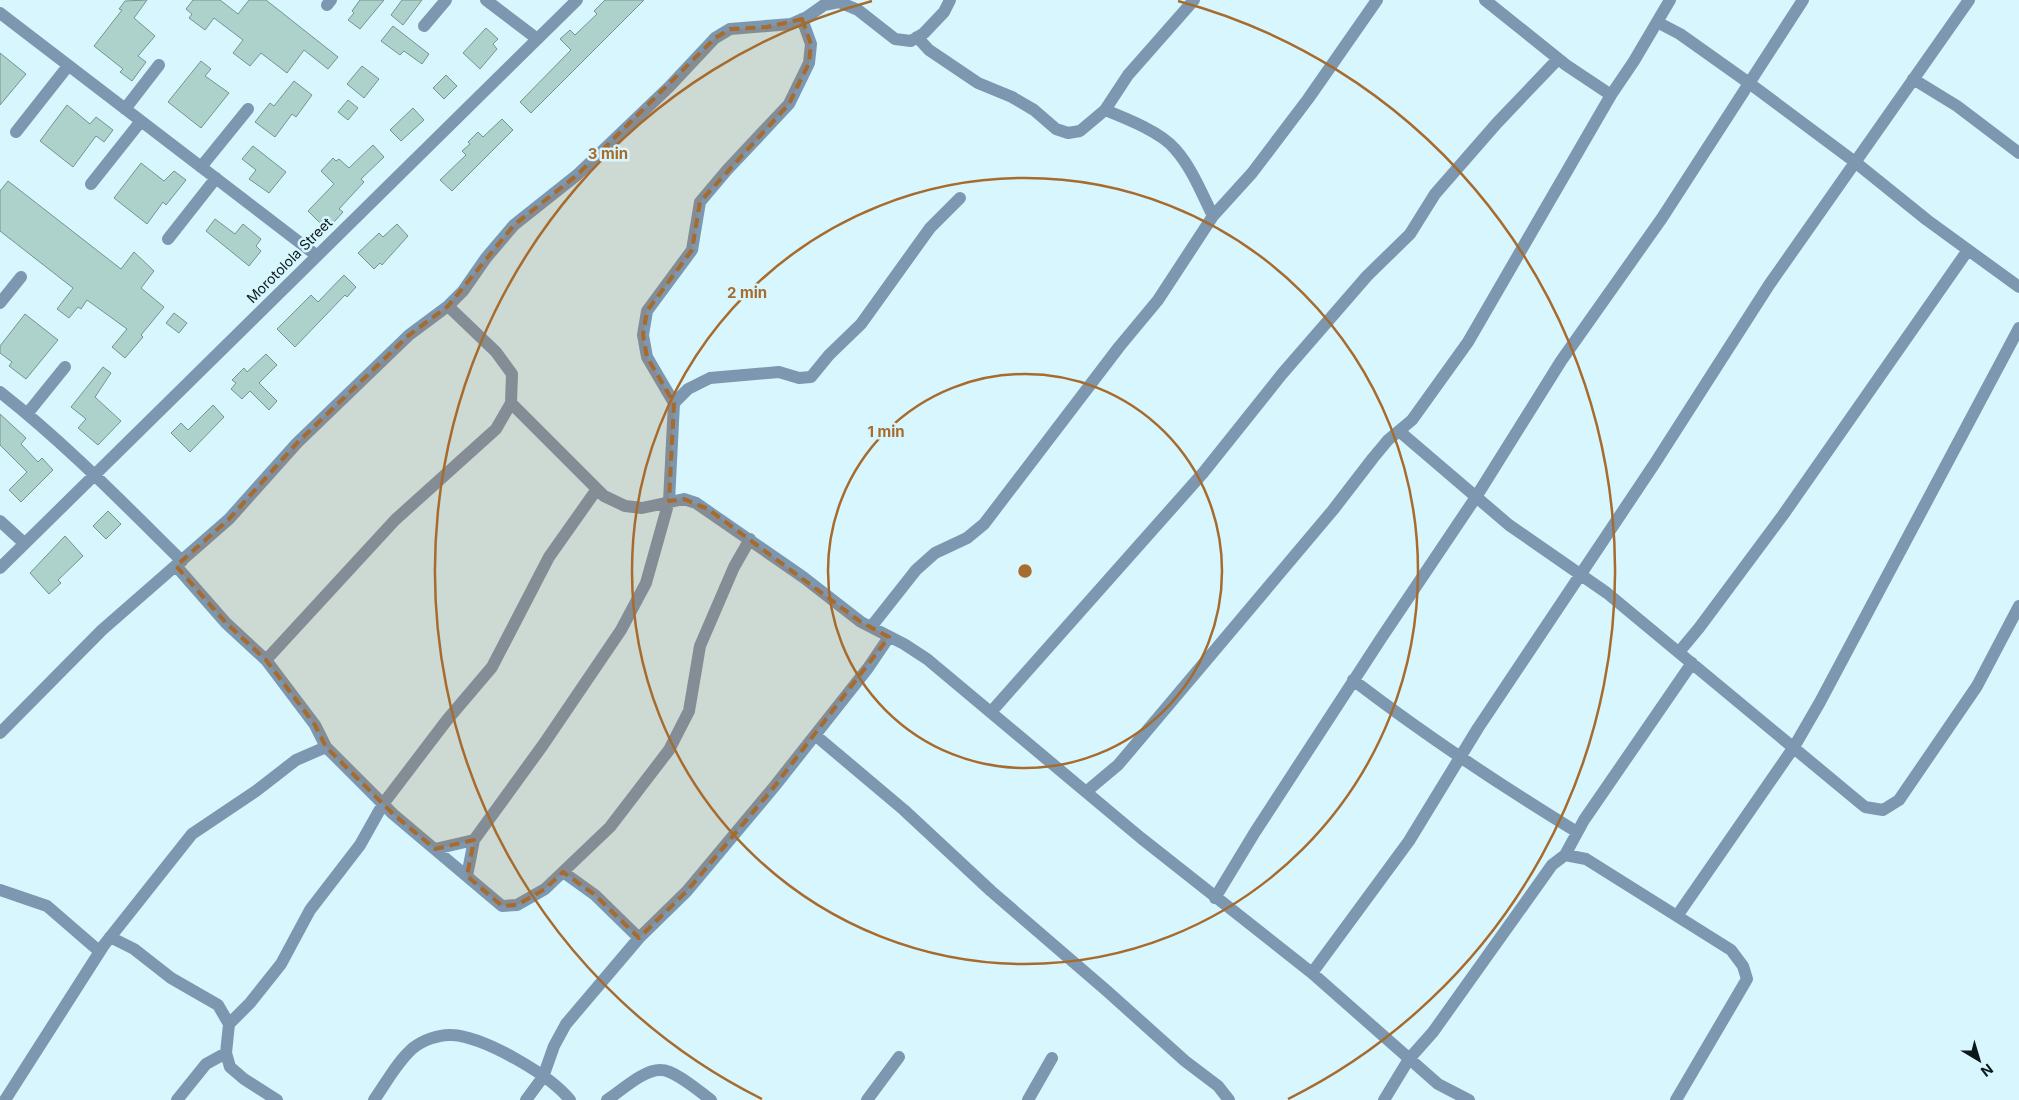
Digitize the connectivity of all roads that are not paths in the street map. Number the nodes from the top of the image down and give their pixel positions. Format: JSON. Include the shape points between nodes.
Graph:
{"nodes":[{"id":1,"x":446,"y":0,"type":"edge"},
{"id":2,"x":486,"y":0,"type":"edge"},
{"id":3,"x":577,"y":0,"type":"edge"},
{"id":4,"x":950,"y":0,"type":"edge"},
{"id":5,"x":1194,"y":0,"type":"edge"},
{"id":6,"x":1377,"y":0,"type":"edge"},
{"id":7,"x":1485,"y":0,"type":"edge"},
{"id":8,"x":1670,"y":0,"type":"edge"},
{"id":9,"x":1803,"y":0,"type":"edge"},
{"id":10,"x":1969,"y":0,"type":"edge"},
{"id":11,"x":855,"y":4,"type":"edge"},
{"id":12,"x":0,"y":13,"type":"edge"},
{"id":13,"x":802,"y":19,"type":"junction"},
{"id":14,"x":1657,"y":22,"type":"junction"},
{"id":15,"x":424,"y":26,"type":"dead end"},
{"id":16,"x":917,"y":37,"type":"junction"},
{"id":17,"x":536,"y":38,"type":"junction"},
{"id":18,"x":1558,"y":59,"type":"junction"},
{"id":19,"x":159,"y":65,"type":"dead end"},
{"id":20,"x":68,"y":66,"type":"junction"},
{"id":21,"x":1914,"y":79,"type":"junction"},
{"id":22,"x":1749,"y":83,"type":"junction"},
{"id":23,"x":1611,"y":95,"type":"junction"},
{"id":24,"x":125,"y":109,"type":"junction"},
{"id":25,"x":248,"y":109,"type":"dead end"},
{"id":26,"x":1105,"y":110,"type":"junction"},
{"id":27,"x":141,"y":121,"type":"junction"},
{"id":28,"x":16,"y":132,"type":"dead end"},
{"id":29,"x":2019,"y":153,"type":"edge"},
{"id":30,"x":1855,"y":162,"type":"junction"},
{"id":31,"x":201,"y":167,"type":"junction"},
{"id":32,"x":216,"y":178,"type":"junction"},
{"id":33,"x":92,"y":184,"type":"dead end"},
{"id":34,"x":960,"y":198,"type":"dead end"},
{"id":35,"x":1213,"y":216,"type":"junction"},
{"id":36,"x":168,"y":239,"type":"dead end"},
{"id":37,"x":1968,"y":250,"type":"junction"},
{"id":38,"x":316,"y":255,"type":"junction"},
{"id":39,"x":21,"y":277,"type":"dead end"},
{"id":40,"x":2019,"y":287,"type":"edge"},
{"id":41,"x":0,"y":304,"type":"edge"},
{"id":42,"x":448,"y":306,"type":"junction"},
{"id":43,"x":2019,"y":328,"type":"edge"},
{"id":44,"x":65,"y":367,"type":"dead end"},
{"id":45,"x":0,"y":392,"type":"edge"},
{"id":46,"x":674,"y":402,"type":"junction"},
{"id":47,"x":511,"y":403,"type":"junction"},
{"id":48,"x":28,"y":414,"type":"junction"},
{"id":49,"x":1399,"y":431,"type":"junction"},
{"id":50,"x":94,"y":475,"type":"junction"},
{"id":51,"x":597,"y":489,"type":"junction"},
{"id":52,"x":1476,"y":497,"type":"junction"},
{"id":53,"x":669,"y":501,"type":"junction"},
{"id":54,"x":0,"y":521,"type":"edge"},
{"id":55,"x":750,"y":539,"type":"junction"},
{"id":56,"x":24,"y":543,"type":"junction"},
{"id":57,"x":179,"y":563,"type":"junction"},
{"id":58,"x":0,"y":568,"type":"edge"},
{"id":59,"x":1580,"y":574,"type":"junction"},
{"id":60,"x":2019,"y":606,"type":"edge"},
{"id":61,"x":872,"y":627,"type":"junction"},
{"id":62,"x":890,"y":637,"type":"junction"},
{"id":63,"x":1678,"y":652,"type":"junction"},
{"id":64,"x":266,"y":660,"type":"junction"},
{"id":65,"x":1692,"y":663,"type":"junction"},
{"id":66,"x":1354,"y":680,"type":"junction"},
{"id":67,"x":991,"y":712,"type":"junction"},
{"id":68,"x":0,"y":733,"type":"edge"},
{"id":69,"x":815,"y":735,"type":"junction"},
{"id":70,"x":326,"y":747,"type":"junction"},
{"id":71,"x":1794,"y":747,"type":"junction"},
{"id":72,"x":1460,"y":757,"type":"junction"},
{"id":73,"x":1087,"y":791,"type":"junction"},
{"id":74,"x":383,"y":804,"type":"junction"},
{"id":75,"x":1577,"y":832,"type":"junction"},
{"id":76,"x":474,"y":840,"type":"junction"},
{"id":77,"x":435,"y":849,"type":"junction"},
{"id":78,"x":1565,"y":855,"type":"junction"},
{"id":79,"x":563,"y":872,"type":"junction"},
{"id":80,"x":467,"y":876,"type":"junction"},
{"id":81,"x":0,"y":890,"type":"edge"},
{"id":82,"x":1216,"y":898,"type":"junction"},
{"id":83,"x":1677,"y":916,"type":"junction"},
{"id":84,"x":110,"y":937,"type":"junction"},
{"id":85,"x":639,"y":938,"type":"junction"},
{"id":86,"x":99,"y":951,"type":"junction"},
{"id":87,"x":1312,"y":973,"type":"junction"},
{"id":88,"x":229,"y":1024,"type":"junction"},
{"id":89,"x":226,"y":1053,"type":"junction"},
{"id":90,"x":899,"y":1057,"type":"dead end"},
{"id":91,"x":1052,"y":1058,"type":"dead end"},
{"id":92,"x":1409,"y":1060,"type":"junction"},
{"id":93,"x":543,"y":1077,"type":"junction"},
{"id":94,"x":5,"y":1100,"type":"edge"},
{"id":95,"x":177,"y":1100,"type":"edge"},
{"id":96,"x":277,"y":1100,"type":"edge"},
{"id":97,"x":374,"y":1100,"type":"edge"},
{"id":98,"x":526,"y":1100,"type":"edge"},
{"id":99,"x":570,"y":1100,"type":"edge"},
{"id":100,"x":607,"y":1100,"type":"edge"},
{"id":101,"x":711,"y":1100,"type":"edge"},
{"id":102,"x":867,"y":1100,"type":"edge"},
{"id":103,"x":1028,"y":1100,"type":"edge"},
{"id":104,"x":1229,"y":1100,"type":"edge"},
{"id":105,"x":1384,"y":1100,"type":"edge"},
{"id":106,"x":1469,"y":1100,"type":"edge"},
{"id":107,"x":1676,"y":1100,"type":"edge"}],
"edges":[{"from":1,"to":15,"type":"street"},
{"from":2,"to":17,"type":"street"},
{"from":3,"to":17,"type":"street","name":"Morotolola Street"},
{"from":4,"to":16,"type":"street","via":[[944,12]]},
{"from":5,"to":26,"type":"street","via":[[1128,75]]},
{"from":6,"to":35,"type":"street","via":[[1308,99],[1257,166]]},
{"from":7,"to":18,"type":"street"},
{"from":8,"to":14,"type":"street"},
{"from":9,"to":22,"type":"street"},
{"from":10,"to":21,"type":"street"},
{"from":11,"to":13,"type":"street","via":[[839,2],[824,5]]},
{"from":11,"to":16,"type":"street","via":[[895,39],[910,41]]},
{"from":12,"to":20,"type":"street"},
{"from":13,"to":42,"type":"street","via":[[791,24],[730,29],[715,38],[577,175],[514,225]]},
{"from":13,"to":46,"type":"street","via":[[812,44],[809,64],[789,104],[700,202],[692,250],[647,312],[643,335],[647,357]]},
{"from":14,"to":22,"type":"street","via":[[1680,34]]},
{"from":14,"to":23,"type":"street"},
{"from":16,"to":26,"type":"street","via":[[930,50],[978,82],[1012,97],[1068,133],[1080,131]]},
{"from":17,"to":38,"type":"street","name":"Morotolola Street"},
{"from":18,"to":23,"type":"street"},
{"from":18,"to":67,"type":"street","via":[[1435,194],[1410,234],[1367,276],[1282,374],[1203,473]]},
{"from":19,"to":24,"type":"street"},
{"from":20,"to":24,"type":"street"},
{"from":20,"to":28,"type":"street"},
{"from":21,"to":29,"type":"street","via":[[1957,106]]},
{"from":21,"to":30,"type":"street"},
{"from":22,"to":30,"type":"street"},
{"from":22,"to":52,"type":"street","via":[[1662,218],[1561,361]]},
{"from":23,"to":49,"type":"street","via":[[1468,342],[1412,420]]},
{"from":24,"to":27,"type":"street"},
{"from":25,"to":31,"type":"street"},
{"from":26,"to":35,"type":"street","via":[[1140,124],[1174,147]]},
{"from":27,"to":31,"type":"street"},
{"from":27,"to":33,"type":"street"},
{"from":30,"to":37,"type":"street"},
{"from":30,"to":59,"type":"street","via":[[1769,285]]},
{"from":31,"to":32,"type":"street"},
{"from":32,"to":36,"type":"street"},
{"from":32,"to":38,"type":"street"},
{"from":34,"to":46,"type":"street","via":[[930,228],[861,324],[811,377],[799,378],[779,372],[710,378],[688,389]]},
{"from":35,"to":61,"type":"street","via":[[1158,300],[984,524],[967,538],[935,553],[916,570]]},
{"from":37,"to":40,"type":"street"},
{"from":37,"to":63,"type":"street","via":[[1783,515]]},
{"from":38,"to":50,"type":"street","name":"Morotolola Street"},
{"from":39,"to":41,"type":"street"},
{"from":42,"to":47,"type":"street","via":[[496,352],[512,374]]},
{"from":42,"to":57,"type":"street","via":[[402,342],[297,443],[229,519]]},
{"from":43,"to":71,"type":"street"},
{"from":44,"to":48,"type":"street"},
{"from":45,"to":48,"type":"street"},
{"from":46,"to":53,"type":"street"},
{"from":47,"to":51,"type":"street"},
{"from":47,"to":64,"type":"street","via":[[496,429],[394,520]]},
{"from":48,"to":50,"type":"street"},
{"from":49,"to":52,"type":"street"},
{"from":49,"to":73,"type":"street","via":[[1378,452],[1118,766]]},
{"from":50,"to":56,"type":"street","name":"Morotolola Street"},
{"from":50,"to":57,"type":"street"},
{"from":51,"to":53,"type":"street","via":[[625,506],[654,507]]},
{"from":51,"to":74,"type":"street","via":[[549,557],[492,666]]},
{"from":52,"to":59,"type":"street","via":[[1509,525]]},
{"from":52,"to":66,"type":"street"},
{"from":53,"to":55,"type":"street","via":[[684,499],[696,503]]},
{"from":53,"to":76,"type":"street","via":[[646,583],[621,630]]},
{"from":54,"to":56,"type":"street"},
{"from":55,"to":61,"type":"street"},
{"from":55,"to":79,"type":"street","via":[[734,567],[700,646],[689,712],[669,750],[610,827]]},
{"from":56,"to":58,"type":"street","name":"Morotolola Street"},
{"from":57,"to":64,"type":"street","via":[[226,623]]},
{"from":57,"to":68,"type":"street","via":[[102,630]]},
{"from":59,"to":63,"type":"street"},
{"from":59,"to":72,"type":"street"},
{"from":60,"to":71,"type":"street","via":[[1977,686],[1898,800],[1883,810],[1865,807]]},
{"from":61,"to":62,"type":"street"},
{"from":62,"to":67,"type":"street","via":[[927,659]]},
{"from":62,"to":69,"type":"street"},
{"from":63,"to":65,"type":"street"},
{"from":64,"to":70,"type":"street","via":[[315,725]]},
{"from":65,"to":71,"type":"street"},
{"from":65,"to":75,"type":"street"},
{"from":66,"to":72,"type":"street"},
{"from":66,"to":82,"type":"street"},
{"from":67,"to":73,"type":"street"},
{"from":69,"to":85,"type":"street","via":[[686,891]]},
{"from":69,"to":104,"type":"street","via":[[904,810],[990,891],[1185,1061],[1218,1086]]},
{"from":70,"to":74,"type":"street"},
{"from":70,"to":84,"type":"street","via":[[296,760],[192,834]]},
{"from":71,"to":83,"type":"street"},
{"from":72,"to":75,"type":"street"},
{"from":72,"to":87,"type":"street","via":[[1409,841]]},
{"from":73,"to":82,"type":"street"},
{"from":74,"to":77,"type":"street"},
{"from":74,"to":88,"type":"street","via":[[360,845],[310,910],[281,964]]},
{"from":75,"to":78,"type":"street"},
{"from":76,"to":77,"type":"street"},
{"from":76,"to":80,"type":"street"},
{"from":77,"to":80,"type":"street"},
{"from":78,"to":83,"type":"street","via":[[1586,859]]},
{"from":78,"to":92,"type":"street","via":[[1552,865]]},
{"from":79,"to":80,"type":"street","via":[[545,889],[517,905],[502,906]]},
{"from":79,"to":85,"type":"street","via":[[595,895]]},
{"from":81,"to":86,"type":"street","via":[[47,906]]},
{"from":82,"to":87,"type":"street"},
{"from":83,"to":107,"type":"street","via":[[1731,950],[1743,966],[1747,979]]},
{"from":84,"to":86,"type":"street"},
{"from":84,"to":88,"type":"street","via":[[134,949],[171,978],[218,1006]]},
{"from":85,"to":93,"type":"street","via":[[566,1024]]},
{"from":86,"to":94,"type":"street"},
{"from":87,"to":92,"type":"street"},
{"from":88,"to":89,"type":"street"},
{"from":89,"to":95,"type":"street","via":[[206,1064]]},
{"from":89,"to":96,"type":"street","via":[[230,1066],[244,1079]]},
{"from":90,"to":102,"type":"street"},
{"from":91,"to":103,"type":"street"},
{"from":92,"to":105,"type":"street"},
{"from":92,"to":106,"type":"street","via":[[1438,1084]]},
{"from":93,"to":97,"type":"street","via":[[523,1062],[487,1044],[452,1035],[432,1038],[414,1048]]},
{"from":93,"to":98,"type":"street"},
{"from":93,"to":99,"type":"street"},
{"from":100,"to":101,"type":"street","via":[[645,1074],[662,1070],[682,1078]]}]}
